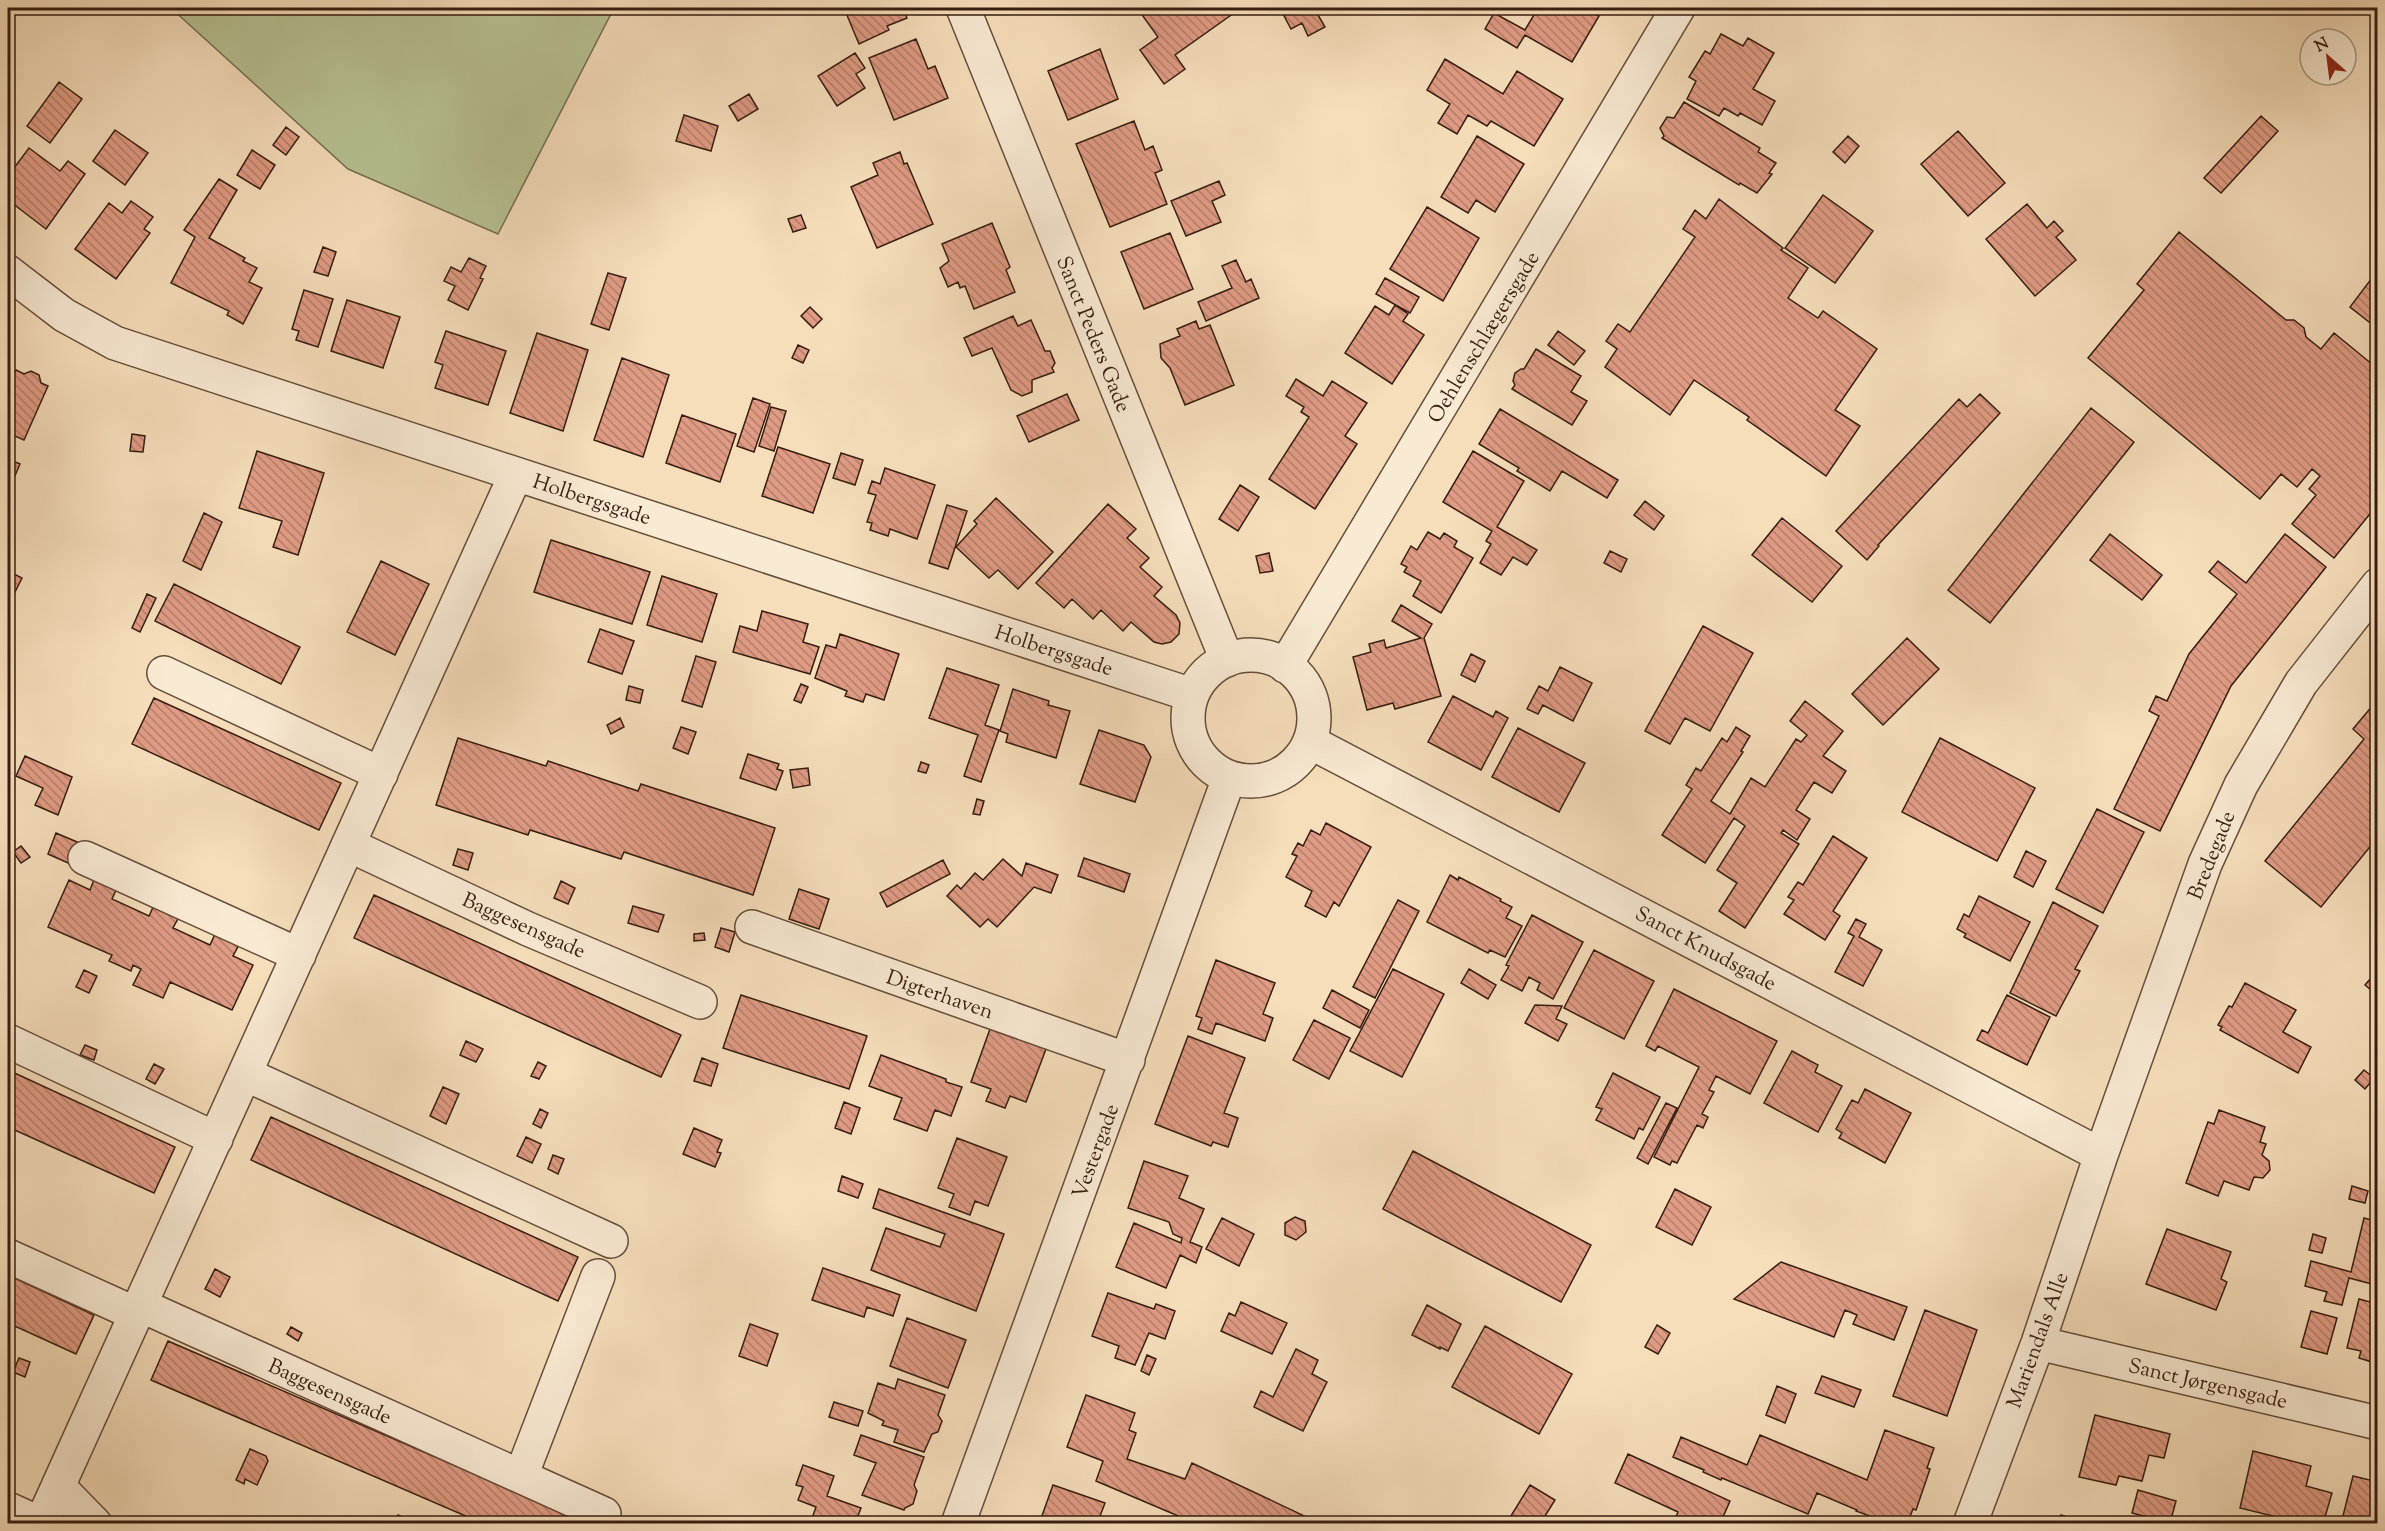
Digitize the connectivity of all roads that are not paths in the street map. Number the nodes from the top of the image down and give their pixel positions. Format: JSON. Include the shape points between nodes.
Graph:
{"nodes":[{"id":1,"x":963,"y":8,"type":"edge"},
{"id":2,"x":1678,"y":8,"type":"edge"},
{"id":3,"x":8,"y":272,"type":"edge"},
{"id":4,"x":516,"y":474,"type":"junction"},
{"id":5,"x":2378,"y":585,"type":"edge"},
{"id":6,"x":1227,"y":660,"type":"junction"},
{"id":7,"x":1286,"y":666,"type":"junction"},
{"id":8,"x":164,"y":673,"type":"dead end"},
{"id":9,"x":1192,"y":694,"type":"junction"},
{"id":10,"x":1310,"y":742,"type":"junction"},
{"id":11,"x":381,"y":774,"type":"junction"},
{"id":12,"x":1229,"y":778,"type":"junction"},
{"id":13,"x":349,"y":845,"type":"junction"},
{"id":14,"x":85,"y":858,"type":"dead end"},
{"id":15,"x":752,"y":927,"type":"dead end"},
{"id":16,"x":299,"y":955,"type":"junction"},
{"id":17,"x":700,"y":1002,"type":"dead end"},
{"id":18,"x":8,"y":1041,"type":"edge"},
{"id":19,"x":1128,"y":1060,"type":"junction"},
{"id":20,"x":245,"y":1074,"type":"junction"},
{"id":21,"x":216,"y":1139,"type":"junction"},
{"id":22,"x":2101,"y":1155,"type":"junction"},
{"id":23,"x":611,"y":1241,"type":"dead end"},
{"id":24,"x":8,"y":1256,"type":"edge"},
{"id":25,"x":598,"y":1276,"type":"dead end"},
{"id":26,"x":138,"y":1310,"type":"junction"},
{"id":27,"x":2038,"y":1343,"type":"junction"},
{"id":28,"x":2378,"y":1423,"type":"edge"},
{"id":29,"x":521,"y":1476,"type":"junction"},
{"id":30,"x":58,"y":1486,"type":"junction"},
{"id":31,"x":8,"y":1509,"type":"edge"},
{"id":32,"x":604,"y":1514,"type":"dead end"},
{"id":33,"x":41,"y":1524,"type":"edge"},
{"id":34,"x":94,"y":1524,"type":"edge"},
{"id":35,"x":958,"y":1524,"type":"edge"},
{"id":36,"x":1970,"y":1524,"type":"edge"}],
"edges":[{"from":1,"to":6,"type":"street","name":"Sanct Peders Gade"},
{"from":2,"to":7,"type":"street","name":"Oehlenschlægersgade"},
{"from":3,"to":4,"type":"street","name":"Holbergsgade","via":[[64,315],[115,343]]},
{"from":4,"to":9,"type":"street","name":"Holbergsgade"},
{"from":4,"to":11,"type":"street"},
{"from":5,"to":22,"type":"street","name":"Bredegade","via":[[2301,683],[2241,785],[2205,864]]},
{"from":6,"to":7,"type":"street","via":[[1246,655],[1267,657]]},
{"from":6,"to":9,"type":"street","via":[[1212,668]]},
{"from":7,"to":10,"type":"street","via":[[1301,680],[1312,699],[1314,721]]},
{"from":8,"to":11,"type":"street"},
{"from":9,"to":12,"type":"street","via":[[1187,719],[1193,745],[1208,765]]},
{"from":10,"to":12,"type":"street","via":[[1296,763],[1276,777],[1253,782]]},
{"from":10,"to":22,"type":"street","name":"Sanct Knudsgade"},
{"from":11,"to":13,"type":"street"},
{"from":12,"to":19,"type":"street","name":"Vestergade"},
{"from":13,"to":16,"type":"street"},
{"from":13,"to":17,"type":"street","name":"Baggesensgade","via":[[528,929]]},
{"from":14,"to":16,"type":"street"},
{"from":15,"to":19,"type":"street","name":"Digterhaven"},
{"from":16,"to":20,"type":"street"},
{"from":18,"to":21,"type":"street"},
{"from":19,"to":35,"type":"street","name":"Vestergade"},
{"from":20,"to":21,"type":"street"},
{"from":20,"to":23,"type":"street"},
{"from":21,"to":26,"type":"street"},
{"from":22,"to":27,"type":"street","name":"Mariendals Alle"},
{"from":24,"to":26,"type":"street","name":"Baggesensgade"},
{"from":25,"to":29,"type":"street"},
{"from":26,"to":29,"type":"street","name":"Baggesensgade"},
{"from":26,"to":30,"type":"street"},
{"from":27,"to":28,"type":"street","name":"Sanct Jørgensgade"},
{"from":27,"to":36,"type":"street","name":"Mariendals Alle"},
{"from":29,"to":32,"type":"street","name":"Baggesensgade"},
{"from":30,"to":33,"type":"street"},
{"from":30,"to":34,"type":"street"},
{"from":31,"to":33,"type":"street"}]}
